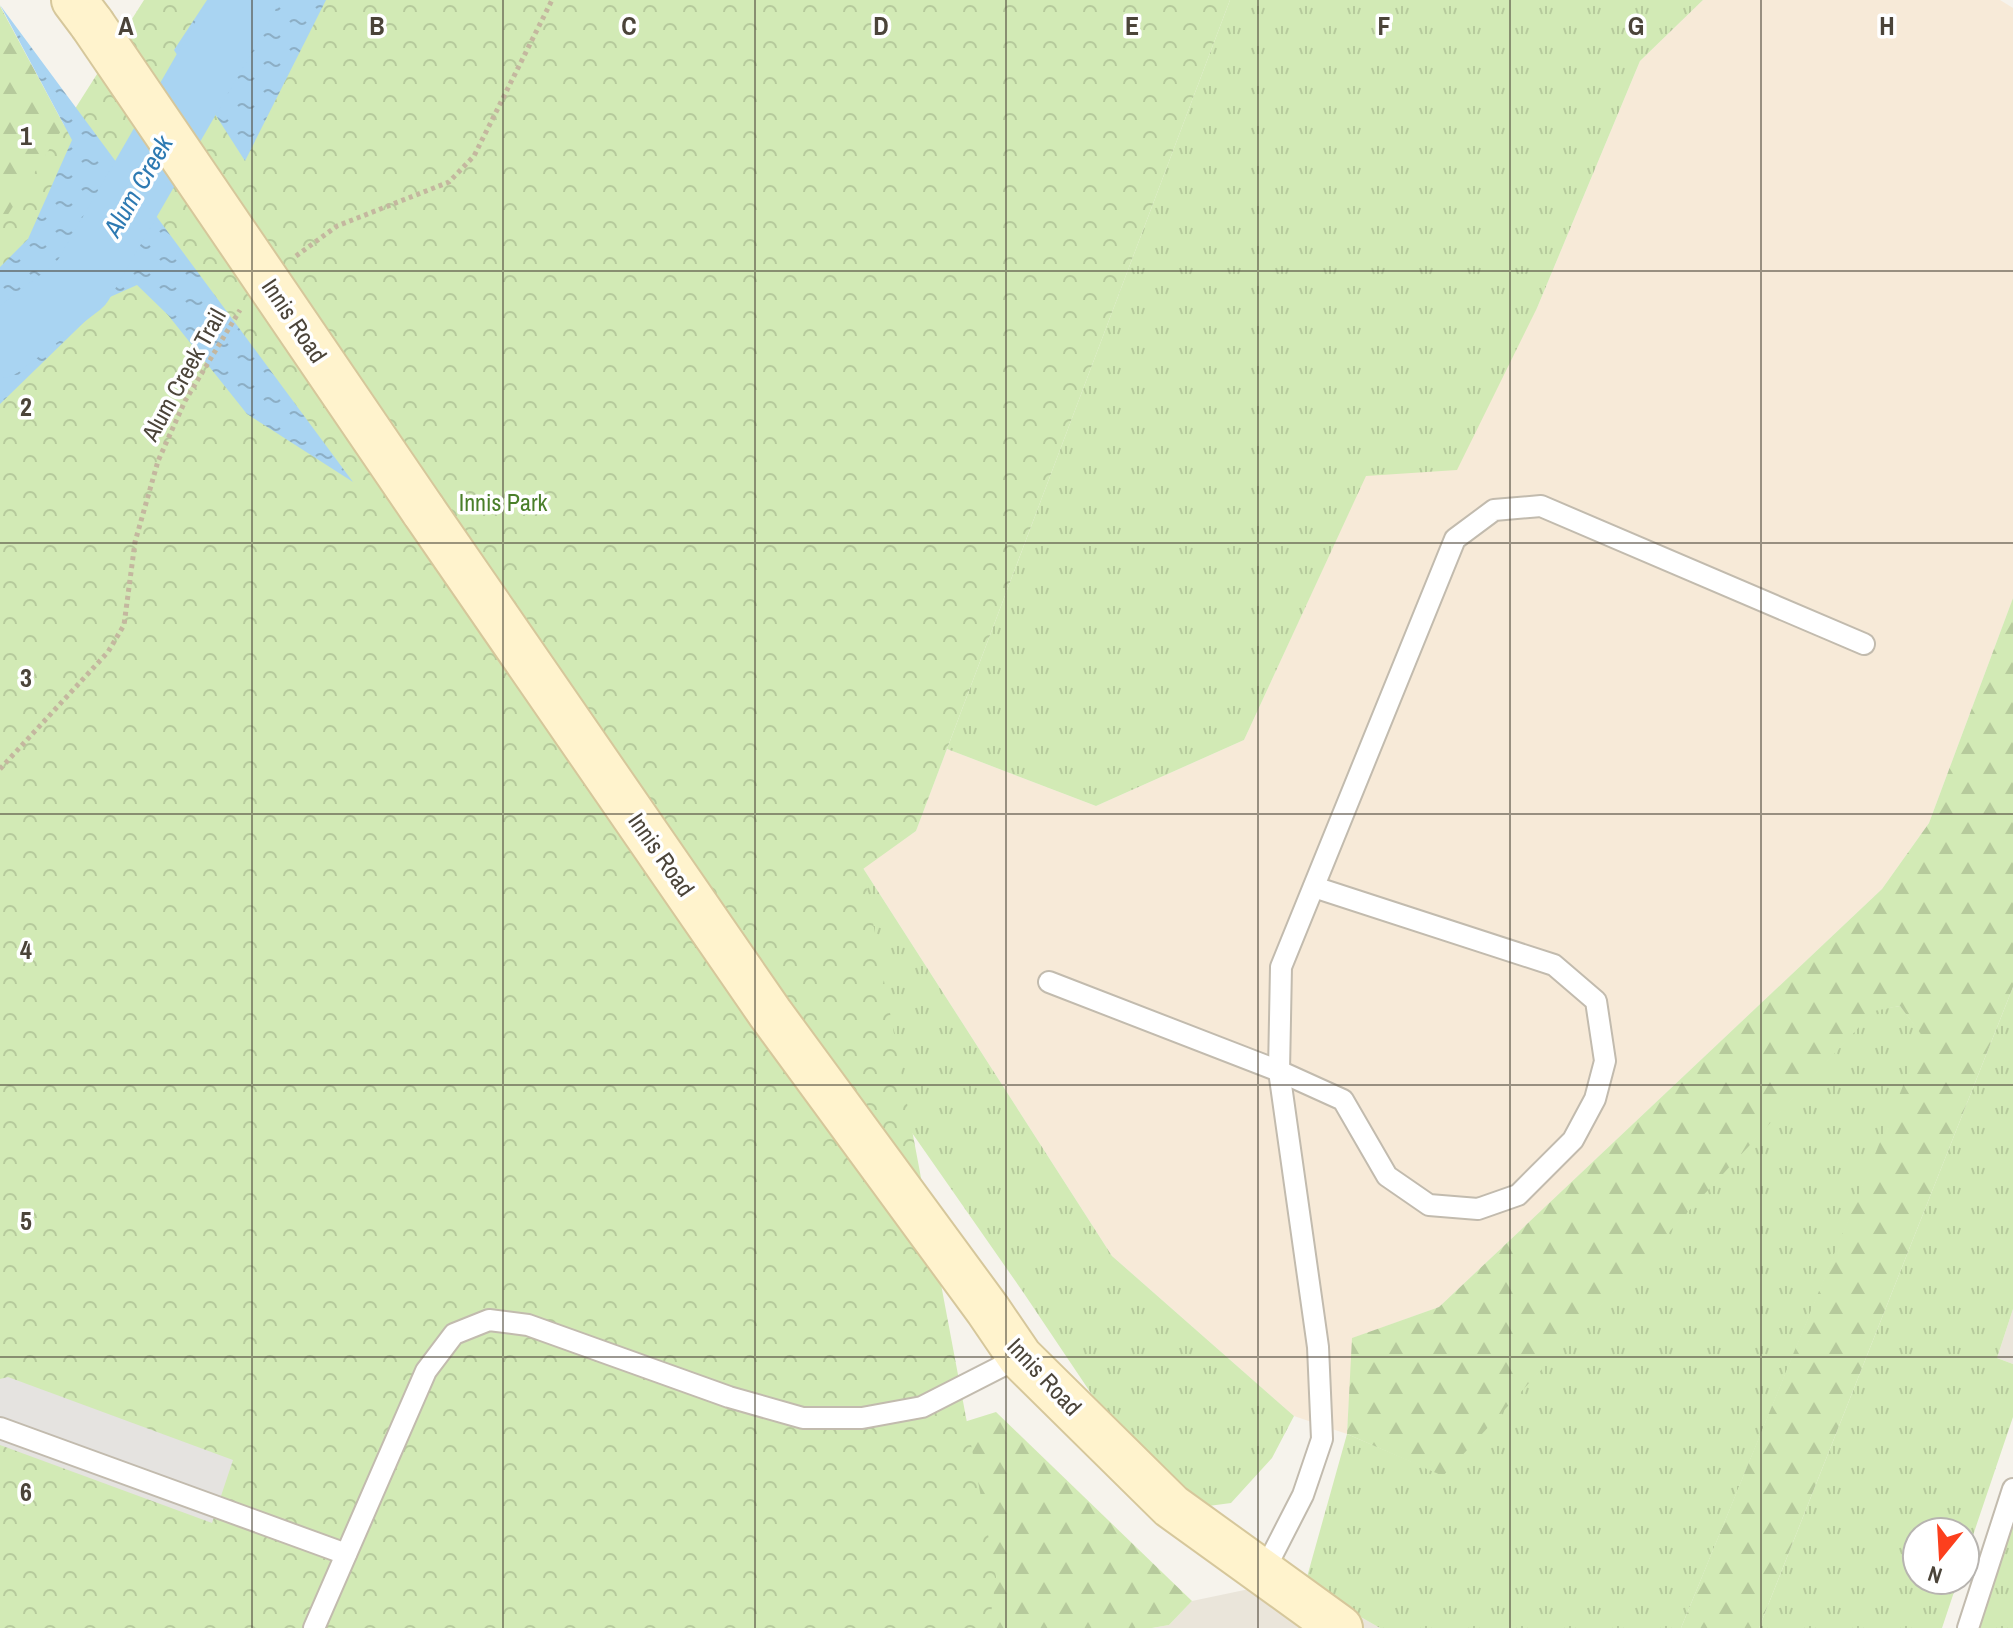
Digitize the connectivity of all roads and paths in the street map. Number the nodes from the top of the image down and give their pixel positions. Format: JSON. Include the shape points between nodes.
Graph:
{"nodes":[{"id":1,"x":74,"y":0,"type":"edge"},
{"id":2,"x":552,"y":0,"type":"edge"},
{"id":3,"x":293,"y":259,"type":"dead end"},
{"id":4,"x":240,"y":309,"type":"dead end"},
{"id":5,"x":1864,"y":644,"type":"dead end"},
{"id":6,"x":0,"y":769,"type":"edge"},
{"id":7,"x":1314,"y":887,"type":"junction"},
{"id":8,"x":1049,"y":982,"type":"dead end"},
{"id":9,"x":1279,"y":1071,"type":"junction"},
{"id":10,"x":1020,"y":1357,"type":"junction"},
{"id":11,"x":0,"y":1428,"type":"edge"},
{"id":12,"x":2013,"y":1489,"type":"edge"},
{"id":13,"x":346,"y":1554,"type":"junction"},
{"id":14,"x":1263,"y":1573,"type":"junction"},
{"id":15,"x":1332,"y":1626,"type":"edge"},
{"id":16,"x":314,"y":1628,"type":"edge"},
{"id":17,"x":1968,"y":1628,"type":"edge"}],
"edges":[{"from":1,"to":10,"type":"main road","name":"Innis Road","bridge":true,"via":[[770,1013]]},
{"from":2,"to":3,"type":"path","via":[[474,156],[449,182],[337,226]]},
{"from":4,"to":6,"type":"path","name":"Alum Creek Trail","via":[[185,401],[158,461],[135,542],[124,625],[108,652]]},
{"from":5,"to":7,"type":"lane","via":[[1541,506],[1494,510],[1455,539]]},
{"from":7,"to":9,"type":"lane","via":[[1281,967]]},
{"from":7,"to":9,"type":"lane","via":[[1554,965],[1596,1001],[1605,1061],[1595,1099],[1573,1140],[1518,1195],[1478,1209],[1429,1205],[1397,1183],[1387,1176],[1343,1100]]},
{"from":8,"to":9,"type":"lane"},
{"from":9,"to":14,"type":"lane","via":[[1318,1347],[1322,1439],[1303,1495]]},
{"from":10,"to":13,"type":"lane","via":[[922,1407],[862,1418],[803,1418],[528,1325],[489,1320],[454,1334],[426,1371]]},
{"from":10,"to":14,"type":"main road","name":"Innis Road","via":[[1171,1506]]},
{"from":11,"to":13,"type":"lane"},
{"from":12,"to":17,"type":"lane"},
{"from":13,"to":16,"type":"lane"},
{"from":14,"to":15,"type":"main road","name":"Innis Road"}]}
